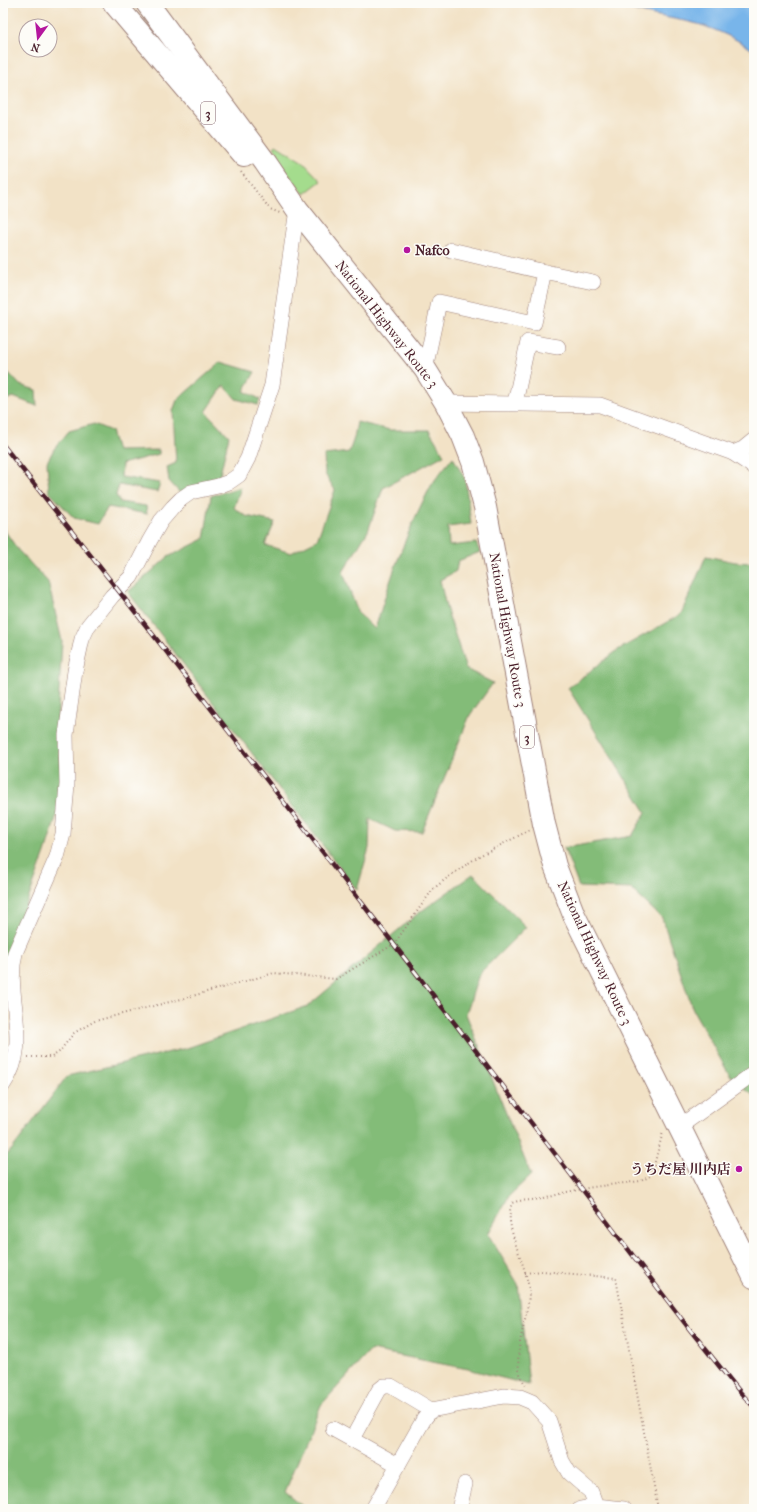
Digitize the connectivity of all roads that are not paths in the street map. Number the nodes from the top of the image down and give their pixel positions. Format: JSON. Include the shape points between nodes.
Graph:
{"nodes":[{"id":1,"x":147,"y":3,"type":"edge"},
{"id":2,"x":118,"y":8,"type":"edge"},
{"id":3,"x":297,"y":209,"type":"junction"},
{"id":4,"x":450,"y":250,"type":"dead end"},
{"id":5,"x":545,"y":272,"type":"junction"},
{"id":6,"x":593,"y":282,"type":"dead end"},
{"id":7,"x":558,"y":347,"type":"dead end"},
{"id":8,"x":424,"y":369,"type":"junction"},
{"id":9,"x":446,"y":403,"type":"junction"},
{"id":10,"x":515,"y":403,"type":"junction"},
{"id":11,"x":754,"y":440,"type":"edge"},
{"id":12,"x":733,"y":453,"type":"junction"},
{"id":13,"x":754,"y":467,"type":"edge"},
{"id":14,"x":754,"y":1073,"type":"edge"},
{"id":15,"x":3,"y":1085,"type":"edge"},
{"id":16,"x":676,"y":1119,"type":"junction"},
{"id":17,"x":753,"y":1274,"type":"edge"},
{"id":18,"x":431,"y":1410,"type":"junction"},
{"id":19,"x":333,"y":1429,"type":"dead end"},
{"id":20,"x":352,"y":1440,"type":"junction"},
{"id":21,"x":398,"y":1465,"type":"junction"},
{"id":22,"x":465,"y":1484,"type":"dead end"},
{"id":23,"x":596,"y":1506,"type":"junction"},
{"id":24,"x":373,"y":1509,"type":"edge"},
{"id":25,"x":459,"y":1509,"type":"edge"},
{"id":26,"x":580,"y":1509,"type":"edge"},
{"id":27,"x":624,"y":1509,"type":"edge"}],
"edges":[{"from":1,"to":3,"type":"highway","name":"National Highway Route 3","number":"3"},
{"from":2,"to":3,"type":"highway","name":"National Highway Route 3","number":"3","via":[[250,163]]},
{"from":3,"to":8,"type":"highway","name":"National Highway Route 3","number":"3"},
{"from":3,"to":15,"type":"street","via":[[272,385],[248,458],[239,475],[218,486],[191,492],[173,507],[161,521],[131,577],[88,626],[82,639],[66,735],[63,834],[57,857],[15,953],[12,967],[18,1037],[13,1069]]},
{"from":4,"to":5,"type":"street"},
{"from":5,"to":6,"type":"street"},
{"from":5,"to":8,"type":"street","via":[[534,323],[439,302]]},
{"from":7,"to":10,"type":"street","via":[[528,342]]},
{"from":8,"to":9,"type":"highway","name":"National Highway Route 3","number":"3"},
{"from":9,"to":10,"type":"street"},
{"from":9,"to":16,"type":"highway","name":"National Highway Route 3","number":"3","via":[[474,462],[485,507],[544,824],[555,866],[574,915]]},
{"from":10,"to":12,"type":"street","via":[[600,405]]},
{"from":11,"to":12,"type":"street"},
{"from":12,"to":13,"type":"street"},
{"from":14,"to":16,"type":"street"},
{"from":16,"to":17,"type":"highway","name":"National Highway Route 3","number":"3"},
{"from":18,"to":20,"type":"street","via":[[391,1386],[384,1386],[379,1390]]},
{"from":18,"to":21,"type":"street"},
{"from":18,"to":23,"type":"street","via":[[504,1396],[520,1397],[532,1402],[549,1421],[562,1461],[569,1473],[591,1492]]},
{"from":19,"to":20,"type":"street"},
{"from":20,"to":21,"type":"street"},
{"from":21,"to":24,"type":"street"},
{"from":22,"to":25,"type":"street"},
{"from":23,"to":26,"type":"street"},
{"from":23,"to":27,"type":"street"}]}
